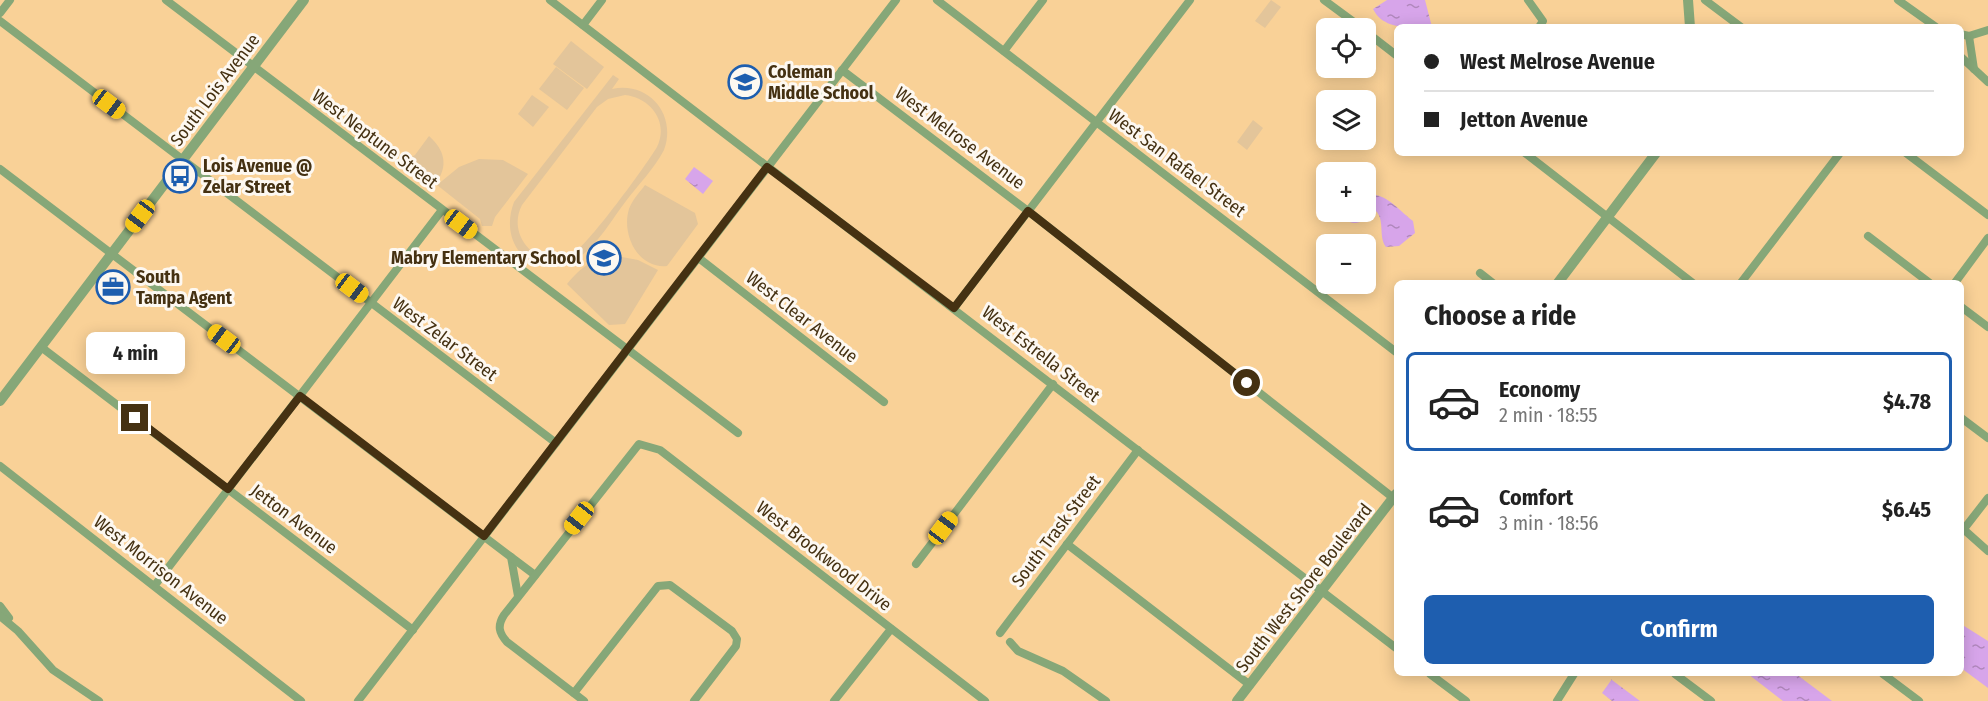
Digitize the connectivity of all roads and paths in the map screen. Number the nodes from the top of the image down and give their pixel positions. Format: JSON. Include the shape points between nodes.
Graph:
{"nodes":[{"id":1,"x":10,"y":0,"type":"edge"},
{"id":2,"x":166,"y":0,"type":"edge"},
{"id":3,"x":304,"y":0,"type":"edge"},
{"id":4,"x":550,"y":0,"type":"edge"},
{"id":5,"x":602,"y":0,"type":"edge"},
{"id":6,"x":896,"y":0,"type":"edge"},
{"id":7,"x":937,"y":0,"type":"edge"},
{"id":8,"x":1043,"y":0,"type":"edge"},
{"id":9,"x":1190,"y":0,"type":"edge"},
{"id":10,"x":1324,"y":0,"type":"edge"},
{"id":11,"x":1528,"y":0,"type":"edge"},
{"id":12,"x":1688,"y":0,"type":"edge"},
{"id":13,"x":1705,"y":0,"type":"edge"},
{"id":14,"x":1898,"y":0,"type":"edge"},
{"id":15,"x":0,"y":13,"type":"edge"},
{"id":16,"x":1347,"y":18,"type":"edge"},
{"id":17,"x":0,"y":21,"type":"edge"},
{"id":18,"x":1541,"y":24,"type":"edge"},
{"id":19,"x":1690,"y":24,"type":"edge"},
{"id":20,"x":1736,"y":24,"type":"edge"},
{"id":21,"x":1932,"y":24,"type":"edge"},
{"id":22,"x":583,"y":25,"type":"junction"},
{"id":23,"x":1988,"y":30,"type":"edge"},
{"id":24,"x":1965,"y":35,"type":"edge"},
{"id":25,"x":1376,"y":40,"type":"edge"},
{"id":26,"x":1004,"y":51,"type":"junction"},
{"id":27,"x":1394,"y":53,"type":"edge"},
{"id":28,"x":1964,"y":61,"type":"edge"},
{"id":29,"x":253,"y":66,"type":"junction"},
{"id":30,"x":842,"y":70,"type":"junction"},
{"id":31,"x":1974,"y":70,"type":"junction"},
{"id":32,"x":1988,"y":82,"type":"edge"},
{"id":33,"x":1096,"y":122,"type":"junction"},
{"id":34,"x":1529,"y":156,"type":"edge"},
{"id":35,"x":1654,"y":156,"type":"edge"},
{"id":36,"x":1838,"y":156,"type":"edge"},
{"id":37,"x":1910,"y":156,"type":"edge"},
{"id":38,"x":182,"y":159,"type":"junction"},
{"id":39,"x":767,"y":167,"type":"junction"},
{"id":40,"x":0,"y":169,"type":"edge"},
{"id":41,"x":442,"y":210,"type":"junction"},
{"id":42,"x":1028,"y":211,"type":"junction"},
{"id":43,"x":1988,"y":215,"type":"edge"},
{"id":44,"x":1608,"y":218,"type":"junction"},
{"id":45,"x":1868,"y":236,"type":"dead end"},
{"id":46,"x":1988,"y":238,"type":"edge"},
{"id":47,"x":111,"y":253,"type":"junction"},
{"id":48,"x":700,"y":259,"type":"junction"},
{"id":49,"x":1480,"y":273,"type":"dead end"},
{"id":50,"x":1489,"y":280,"type":"edge"},
{"id":51,"x":1560,"y":280,"type":"edge"},
{"id":52,"x":1689,"y":280,"type":"edge"},
{"id":53,"x":1743,"y":280,"type":"edge"},
{"id":54,"x":1926,"y":280,"type":"edge"},
{"id":55,"x":1957,"y":280,"type":"edge"},
{"id":56,"x":371,"y":303,"type":"junction"},
{"id":57,"x":954,"y":308,"type":"junction"},
{"id":58,"x":1964,"y":309,"type":"edge"},
{"id":59,"x":1988,"y":327,"type":"edge"},
{"id":60,"x":41,"y":346,"type":"junction"},
{"id":61,"x":1394,"y":350,"type":"edge"},
{"id":62,"x":628,"y":351,"type":"junction"},
{"id":63,"x":1053,"y":384,"type":"junction"},
{"id":64,"x":300,"y":396,"type":"junction"},
{"id":65,"x":0,"y":400,"type":"edge"},
{"id":66,"x":884,"y":402,"type":"dead end"},
{"id":67,"x":1964,"y":420,"type":"edge"},
{"id":68,"x":738,"y":433,"type":"dead end"},
{"id":69,"x":1988,"y":438,"type":"edge"},
{"id":70,"x":556,"y":443,"type":"junction"},
{"id":71,"x":1138,"y":450,"type":"junction"},
{"id":72,"x":0,"y":466,"type":"edge"},
{"id":73,"x":228,"y":489,"type":"junction"},
{"id":74,"x":1394,"y":496,"type":"edge"},
{"id":75,"x":1988,"y":498,"type":"edge"},
{"id":76,"x":1394,"y":501,"type":"edge"},
{"id":77,"x":1964,"y":528,"type":"edge"},
{"id":78,"x":1964,"y":532,"type":"edge"},
{"id":79,"x":484,"y":536,"type":"junction"},
{"id":80,"x":1067,"y":544,"type":"junction"},
{"id":81,"x":1988,"y":551,"type":"edge"},
{"id":82,"x":511,"y":557,"type":"junction"},
{"id":83,"x":916,"y":564,"type":"dead end"},
{"id":84,"x":535,"y":574,"type":"junction"},
{"id":85,"x":154,"y":585,"type":"junction"},
{"id":86,"x":1322,"y":591,"type":"junction"},
{"id":87,"x":518,"y":596,"type":"junction"},
{"id":88,"x":0,"y":606,"type":"edge"},
{"id":89,"x":0,"y":616,"type":"edge"},
{"id":90,"x":891,"y":629,"type":"junction"},
{"id":91,"x":412,"y":630,"type":"junction"},
{"id":92,"x":18,"y":631,"type":"junction"},
{"id":93,"x":1000,"y":633,"type":"dead end"},
{"id":94,"x":1010,"y":642,"type":"dead end"},
{"id":95,"x":1394,"y":646,"type":"edge"},
{"id":96,"x":1438,"y":676,"type":"edge"},
{"id":97,"x":1573,"y":676,"type":"edge"},
{"id":98,"x":1678,"y":676,"type":"edge"},
{"id":99,"x":1886,"y":676,"type":"edge"},
{"id":100,"x":1250,"y":685,"type":"junction"},
{"id":101,"x":574,"y":693,"type":"junction"},
{"id":102,"x":1101,"y":699,"type":"edge"},
{"id":103,"x":980,"y":700,"type":"edge"},
{"id":104,"x":99,"y":701,"type":"edge"},
{"id":105,"x":301,"y":701,"type":"edge"},
{"id":106,"x":358,"y":701,"type":"edge"},
{"id":107,"x":584,"y":701,"type":"edge"},
{"id":108,"x":693,"y":701,"type":"edge"},
{"id":109,"x":834,"y":701,"type":"edge"},
{"id":110,"x":1237,"y":701,"type":"edge"},
{"id":111,"x":1466,"y":701,"type":"edge"},
{"id":112,"x":1557,"y":701,"type":"edge"},
{"id":113,"x":1711,"y":701,"type":"edge"},
{"id":114,"x":1919,"y":701,"type":"edge"}],
"edges":[{"from":1,"to":15,"type":"street"},
{"from":2,"to":29,"type":"street","name":"West Neptune Street"},
{"from":3,"to":29,"type":"street","name":"South Lois Avenue"},
{"from":4,"to":22,"type":"street","name":"West Estrella Street"},
{"from":5,"to":22,"type":"street"},
{"from":6,"to":30,"type":"street"},
{"from":7,"to":26,"type":"street","name":"West San Rafael Street"},
{"from":8,"to":26,"type":"street"},
{"from":9,"to":33,"type":"street"},
{"from":10,"to":16,"type":"street"},
{"from":11,"to":18,"type":"street","via":[[1543,21]]},
{"from":12,"to":19,"type":"street"},
{"from":13,"to":20,"type":"street"},
{"from":14,"to":21,"type":"street"},
{"from":17,"to":38,"type":"street","name":"West Zelar Street"},
{"from":22,"to":39,"type":"street","name":"West Estrella Street"},
{"from":23,"to":24,"type":"street"},
{"from":24,"to":31,"type":"street"},
{"from":25,"to":27,"type":"street"},
{"from":26,"to":33,"type":"street","name":"West San Rafael Street"},
{"from":28,"to":31,"type":"street"},
{"from":29,"to":38,"type":"street","name":"South Lois Avenue"},
{"from":29,"to":41,"type":"street","name":"West Neptune Street"},
{"from":30,"to":39,"type":"street"},
{"from":30,"to":42,"type":"street","name":"West Melrose Avenue"},
{"from":31,"to":32,"type":"street"},
{"from":33,"to":42,"type":"street"},
{"from":33,"to":61,"type":"street","name":"West San Rafael Street"},
{"from":34,"to":44,"type":"street"},
{"from":35,"to":44,"type":"street"},
{"from":36,"to":53,"type":"street"},
{"from":37,"to":43,"type":"street"},
{"from":38,"to":47,"type":"street","name":"South Lois Avenue"},
{"from":38,"to":56,"type":"street","name":"West Zelar Street"},
{"from":39,"to":48,"type":"street"},
{"from":39,"to":57,"type":"street","name":"West Estrella Street"},
{"from":40,"to":47,"type":"street"},
{"from":41,"to":56,"type":"street"},
{"from":41,"to":62,"type":"street","name":"West Neptune Street"},
{"from":42,"to":57,"type":"street"},
{"from":42,"to":74,"type":"street","name":"West Melrose Avenue"},
{"from":44,"to":51,"type":"street"},
{"from":44,"to":52,"type":"street"},
{"from":45,"to":54,"type":"street"},
{"from":46,"to":55,"type":"street"},
{"from":47,"to":60,"type":"street","name":"South Lois Avenue"},
{"from":47,"to":64,"type":"street"},
{"from":48,"to":62,"type":"street"},
{"from":48,"to":66,"type":"street","name":"West Clear Avenue"},
{"from":49,"to":50,"type":"street"},
{"from":56,"to":64,"type":"street"},
{"from":56,"to":70,"type":"street","name":"West Zelar Street"},
{"from":57,"to":63,"type":"street","name":"West Estrella Street"},
{"from":58,"to":59,"type":"street"},
{"from":60,"to":65,"type":"street","name":"South Lois Avenue"},
{"from":60,"to":73,"type":"street","name":"Jetton Avenue"},
{"from":62,"to":68,"type":"street","name":"West Neptune Street"},
{"from":62,"to":70,"type":"street"},
{"from":63,"to":71,"type":"street","name":"West Estrella Street"},
{"from":63,"to":83,"type":"street"},
{"from":64,"to":73,"type":"street"},
{"from":64,"to":79,"type":"street"},
{"from":67,"to":69,"type":"street"},
{"from":70,"to":79,"type":"street"},
{"from":71,"to":80,"type":"street","name":"South Trask Street"},
{"from":71,"to":86,"type":"street","name":"West Estrella Street"},
{"from":72,"to":85,"type":"street","name":"West Morrison Avenue"},
{"from":73,"to":85,"type":"street"},
{"from":73,"to":91,"type":"street","name":"Jetton Avenue"},
{"from":75,"to":77,"type":"street"},
{"from":76,"to":86,"type":"street","name":"South West Shore Boulevard"},
{"from":78,"to":81,"type":"street"},
{"from":79,"to":82,"type":"street"},
{"from":79,"to":91,"type":"street"},
{"from":80,"to":93,"type":"street","name":"South Trask Street"},
{"from":80,"to":100,"type":"street"},
{"from":82,"to":84,"type":"street"},
{"from":82,"to":87,"type":"street"},
{"from":84,"to":87,"type":"street"},
{"from":84,"to":90,"type":"street","name":"West Brookwood Drive","via":[[639,444],[660,450]]},
{"from":85,"to":105,"type":"street","name":"West Morrison Avenue"},
{"from":86,"to":95,"type":"street","name":"West Estrella Street"},
{"from":86,"to":100,"type":"street","name":"South West Shore Boulevard"},
{"from":87,"to":101,"type":"street","via":[[501,620],[500,634]]},
{"from":88,"to":92,"type":"street"},
{"from":89,"to":92,"type":"street"},
{"from":90,"to":103,"type":"street","name":"West Brookwood Drive"},
{"from":90,"to":109,"type":"street"},
{"from":91,"to":106,"type":"street"},
{"from":92,"to":104,"type":"street","via":[[53,670]]},
{"from":94,"to":102,"type":"street","via":[[1018,651],[1063,671]]},
{"from":96,"to":111,"type":"street"},
{"from":97,"to":112,"type":"street"},
{"from":98,"to":113,"type":"street"},
{"from":99,"to":114,"type":"street"},
{"from":100,"to":110,"type":"street","name":"South West Shore Boulevard"},
{"from":101,"to":107,"type":"street"},
{"from":101,"to":108,"type":"street","via":[[658,586],[670,585],[732,631],[736,639],[736,646]]}]}
